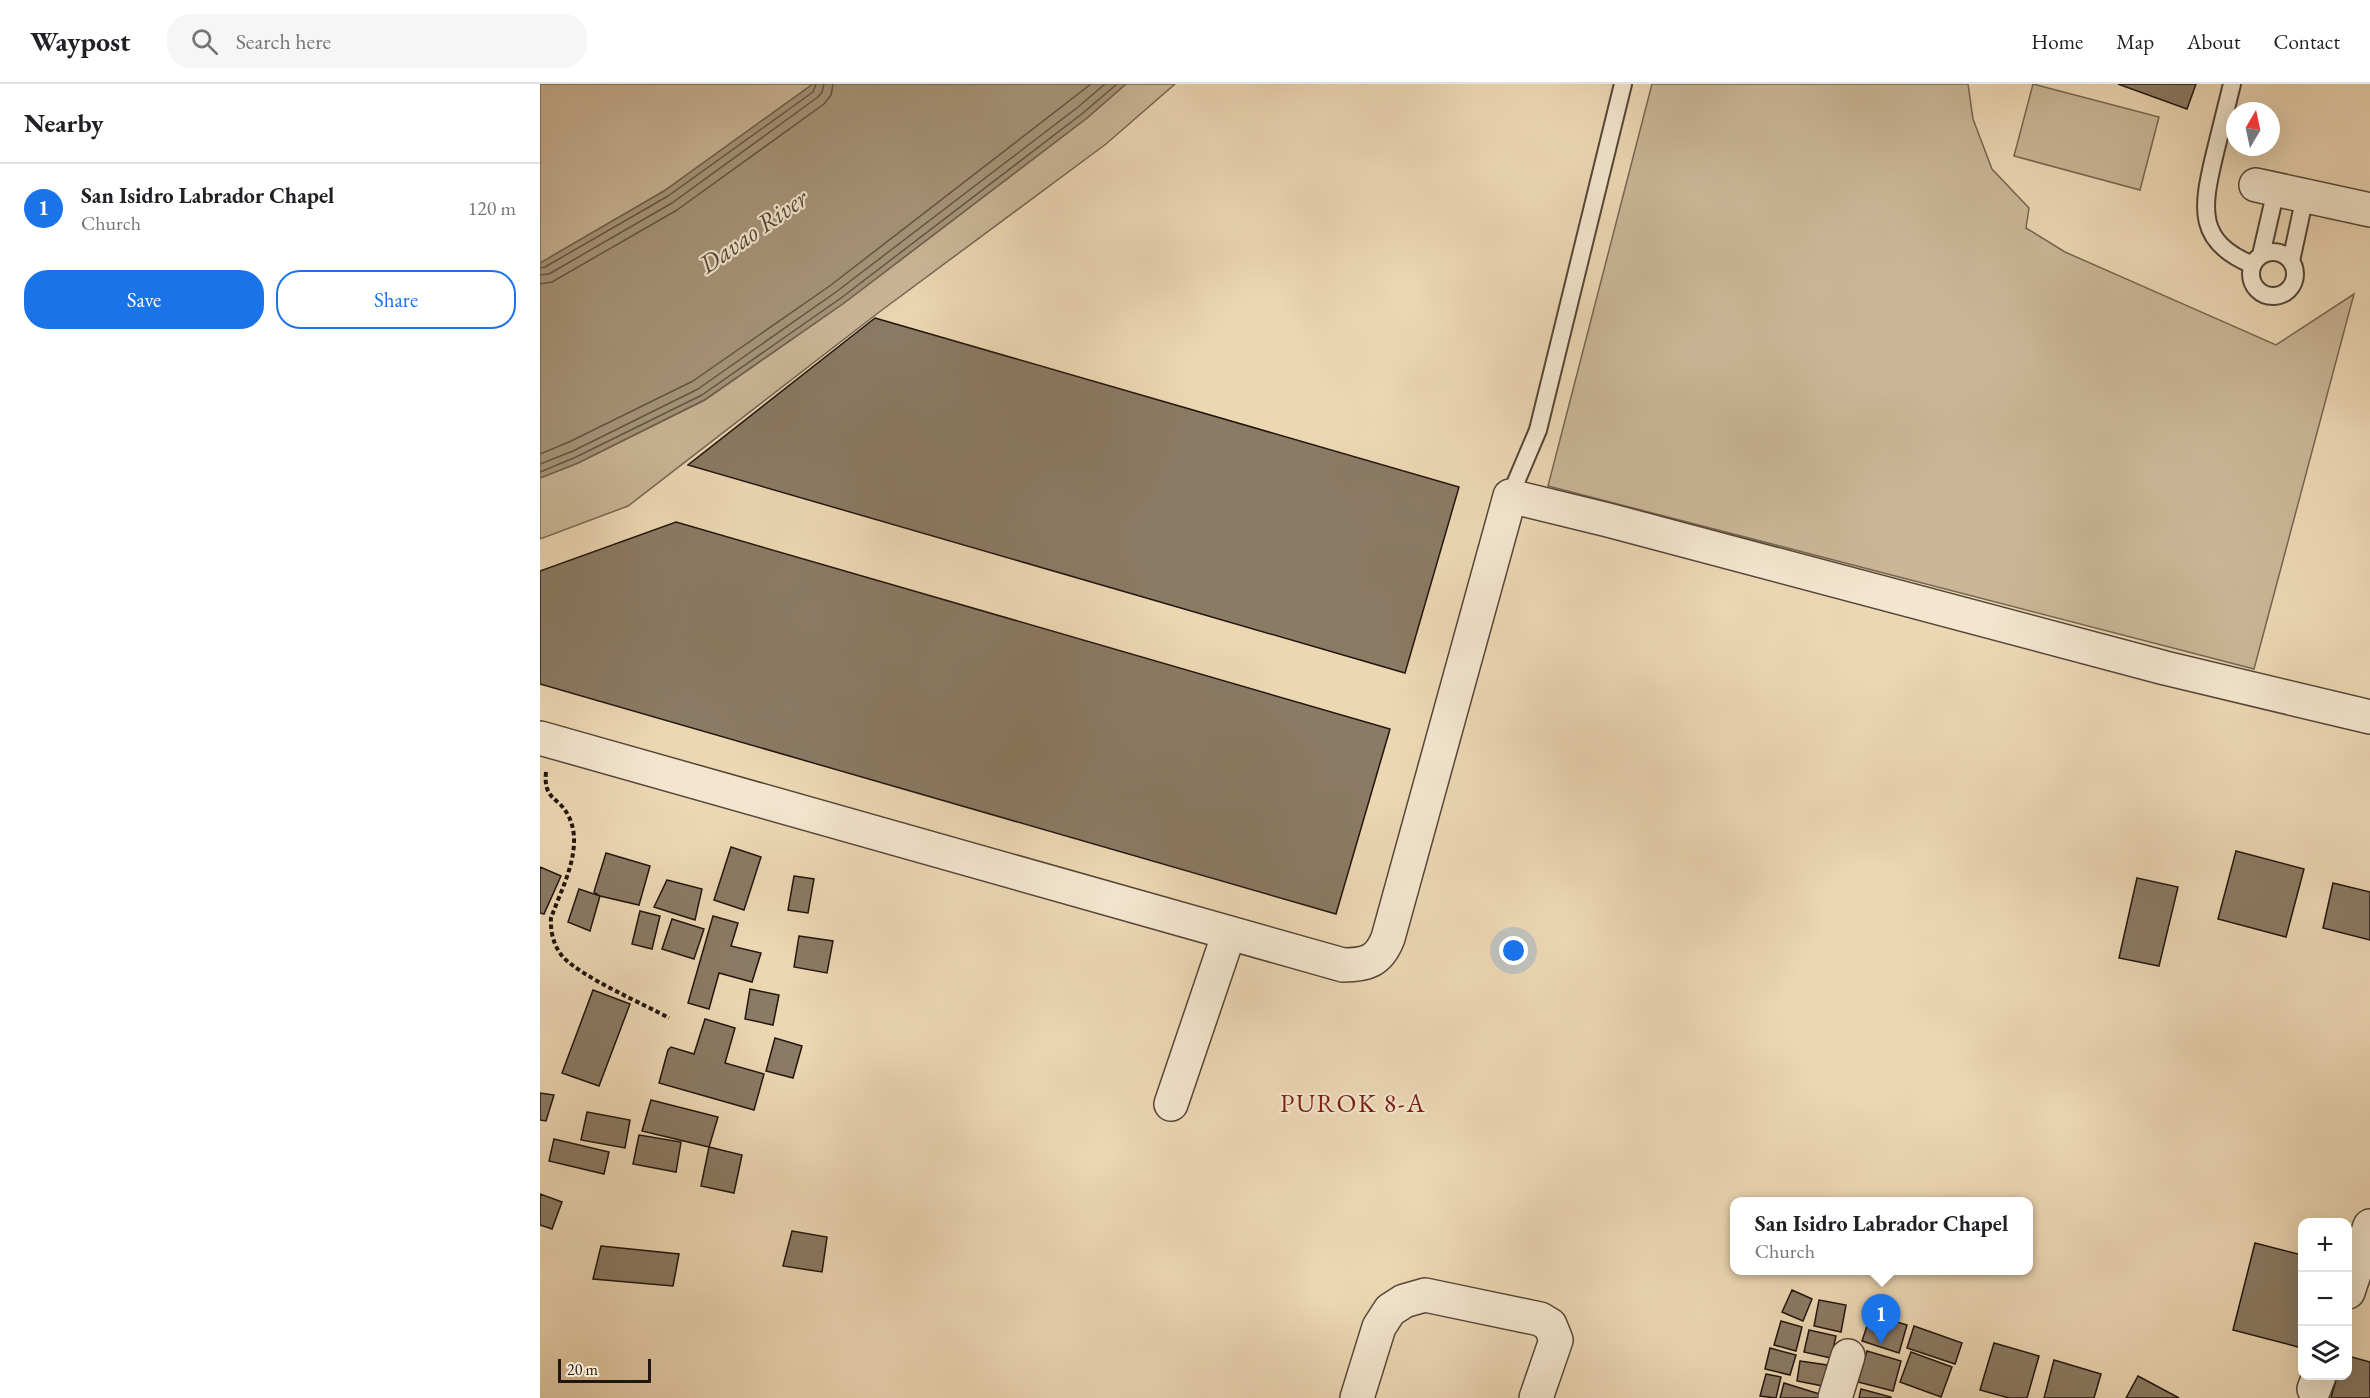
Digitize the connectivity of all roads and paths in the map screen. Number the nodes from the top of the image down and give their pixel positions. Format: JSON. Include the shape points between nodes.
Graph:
{"nodes":[{"id":1,"x":1623,"y":84,"type":"edge"},
{"id":2,"x":2232,"y":84,"type":"edge"},
{"id":3,"x":2279,"y":190,"type":"junction"},
{"id":4,"x":2370,"y":210,"type":"edge"},
{"id":5,"x":2257,"y":260,"type":"junction"},
{"id":6,"x":2291,"y":261,"type":"junction"},
{"id":7,"x":1510,"y":496,"type":"junction"},
{"id":8,"x":2370,"y":717,"type":"edge"},
{"id":9,"x":546,"y":740,"type":"edge"},
{"id":10,"x":1229,"y":933,"type":"junction"},
{"id":11,"x":669,"y":1018,"type":"dead end"},
{"id":12,"x":1171,"y":1104,"type":"dead end"},
{"id":13,"x":2370,"y":1226,"type":"edge"},
{"id":14,"x":2352,"y":1280,"type":"edge"},
{"id":15,"x":1848,"y":1356,"type":"dead end"},
{"id":16,"x":1357,"y":1398,"type":"edge"},
{"id":17,"x":1536,"y":1398,"type":"edge"},
{"id":18,"x":1835,"y":1398,"type":"edge"}],
"edges":[{"from":1,"to":7,"type":"lane","via":[[1538,430]]},
{"from":2,"to":5,"type":"lane","via":[[2207,188],[2207,224],[2215,238],[2240,259]]},
{"from":3,"to":4,"type":"street"},
{"from":3,"to":5,"type":"lane"},
{"from":3,"to":6,"type":"lane"},
{"from":5,"to":6,"type":"lane","via":[[2274,252]]},
{"from":5,"to":6,"type":"lane","via":[[2251,271],[2253,284],[2262,294],[2275,296],[2292,286],[2296,273]]},
{"from":7,"to":8,"type":"street","via":[[2165,668]]},
{"from":7,"to":10,"type":"street","via":[[1383,951],[1359,965],[1343,965]]},
{"from":9,"to":10,"type":"street"},
{"from":9,"to":11,"type":"path","via":[[547,789],[568,813],[575,840],[551,918],[554,941],[562,956],[580,970]]},
{"from":10,"to":12,"type":"street"},
{"from":13,"to":14,"type":"street"},
{"from":15,"to":18,"type":"street"},
{"from":16,"to":17,"type":"street","via":[[1379,1327],[1390,1310],[1425,1294],[1540,1319],[1550,1325],[1556,1340]]}]}
